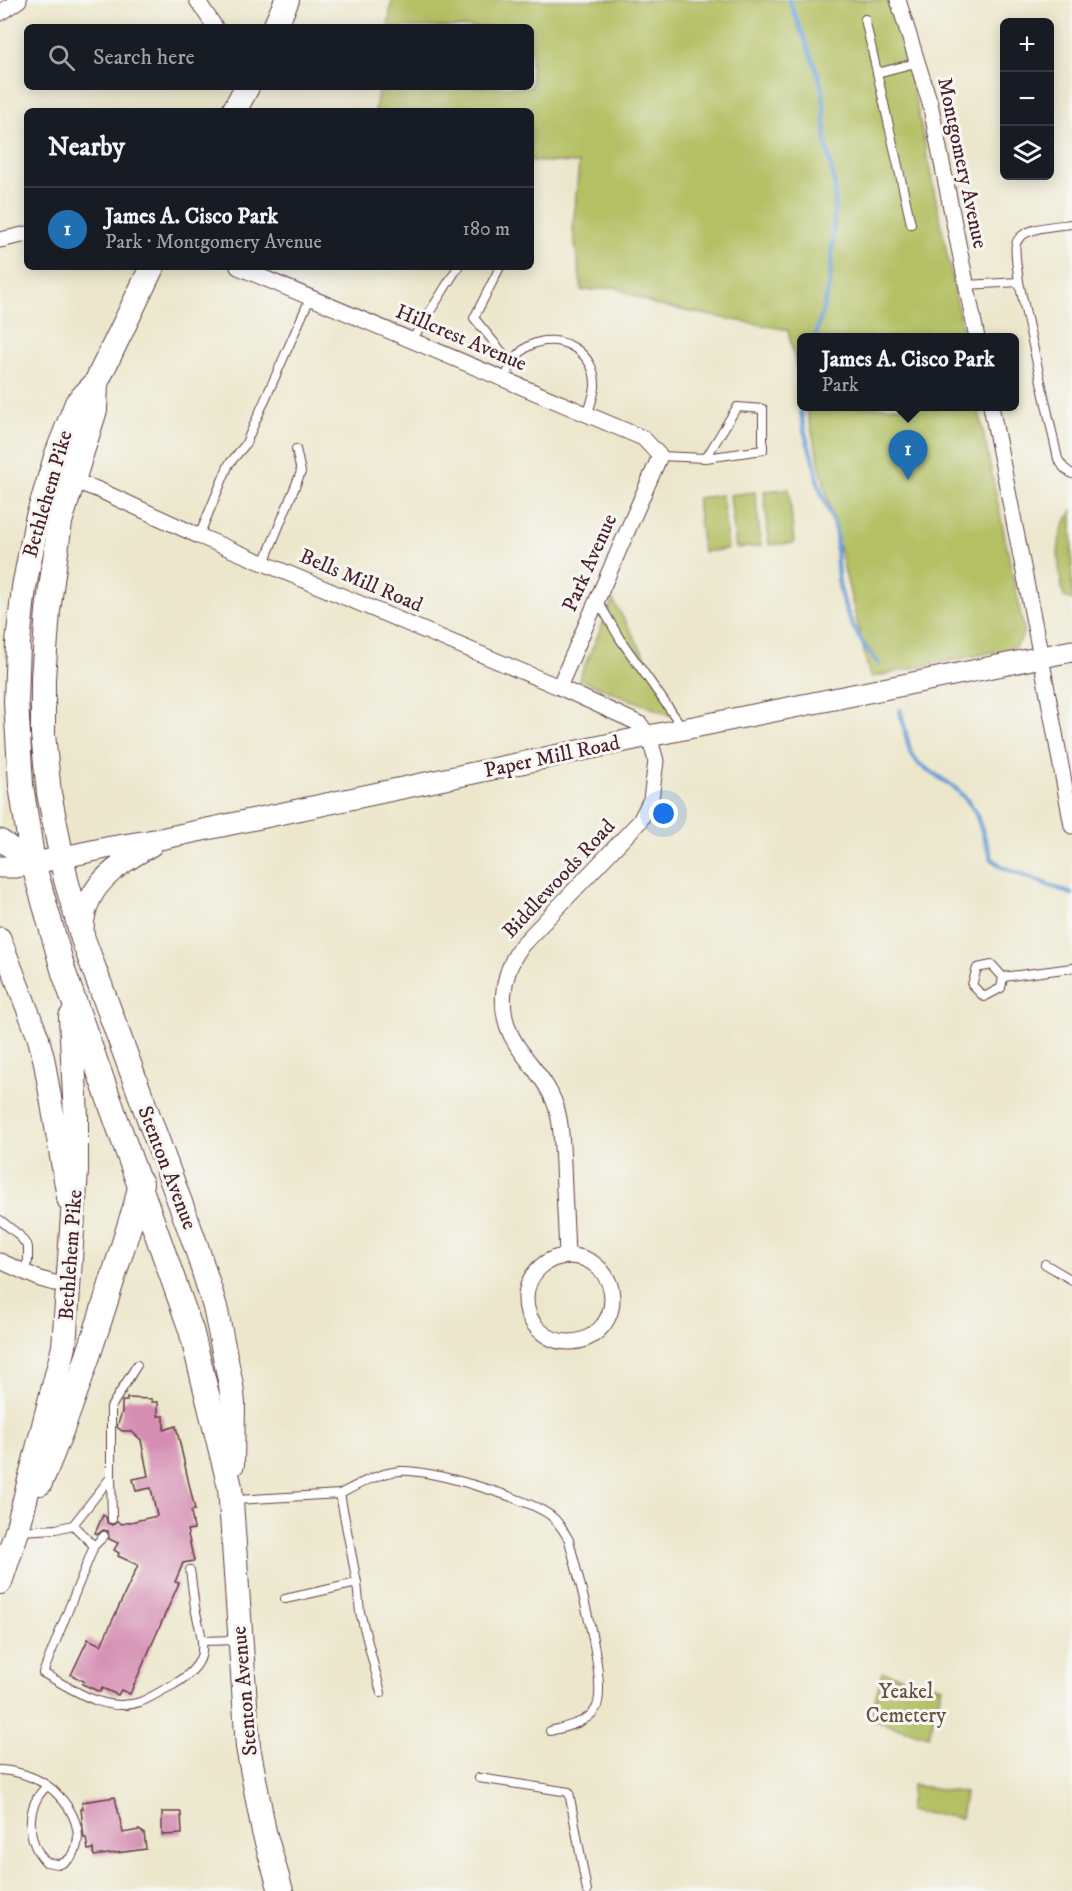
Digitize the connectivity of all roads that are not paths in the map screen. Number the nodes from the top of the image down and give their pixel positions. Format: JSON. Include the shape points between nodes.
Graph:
{"nodes":[{"id":1,"x":20,"y":0,"type":"edge"},
{"id":2,"x":197,"y":0,"type":"edge"},
{"id":3,"x":287,"y":0,"type":"edge"},
{"id":4,"x":898,"y":0,"type":"edge"},
{"id":5,"x":0,"y":13,"type":"edge"},
{"id":6,"x":865,"y":19,"type":"dead end"},
{"id":7,"x":213,"y":24,"type":"edge"},
{"id":8,"x":276,"y":24,"type":"edge"},
{"id":9,"x":919,"y":62,"type":"junction"},
{"id":10,"x":877,"y":73,"type":"junction"},
{"id":11,"x":245,"y":90,"type":"edge"},
{"id":12,"x":236,"y":108,"type":"edge"},
{"id":13,"x":911,"y":224,"type":"dead end"},
{"id":14,"x":1072,"y":224,"type":"edge"},
{"id":15,"x":24,"y":235,"type":"edge"},
{"id":16,"x":0,"y":240,"type":"edge"},
{"id":17,"x":151,"y":270,"type":"edge"},
{"id":18,"x":245,"y":270,"type":"edge"},
{"id":19,"x":456,"y":270,"type":"edge"},
{"id":20,"x":498,"y":270,"type":"edge"},
{"id":21,"x":1019,"y":282,"type":"junction"},
{"id":22,"x":966,"y":285,"type":"junction"},
{"id":23,"x":310,"y":296,"type":"junction"},
{"id":24,"x":976,"y":333,"type":"edge"},
{"id":25,"x":412,"y":340,"type":"junction"},
{"id":26,"x":512,"y":364,"type":"junction"},
{"id":27,"x":504,"y":379,"type":"junction"},
{"id":28,"x":992,"y":411,"type":"edge"},
{"id":29,"x":588,"y":414,"type":"junction"},
{"id":30,"x":296,"y":449,"type":"dead end"},
{"id":31,"x":660,"y":456,"type":"junction"},
{"id":32,"x":706,"y":458,"type":"junction"},
{"id":33,"x":1072,"y":474,"type":"edge"},
{"id":34,"x":61,"y":476,"type":"junction"},
{"id":35,"x":199,"y":536,"type":"junction"},
{"id":36,"x":264,"y":563,"type":"junction"},
{"id":37,"x":597,"y":600,"type":"junction"},
{"id":38,"x":1072,"y":651,"type":"edge"},
{"id":39,"x":1041,"y":657,"type":"junction"},
{"id":40,"x":559,"y":687,"type":"junction"},
{"id":41,"x":684,"y":729,"type":"junction"},
{"id":42,"x":650,"y":736,"type":"junction"},
{"id":43,"x":1072,"y":826,"type":"edge"},
{"id":44,"x":160,"y":839,"type":"junction"},
{"id":45,"x":0,"y":840,"type":"edge"},
{"id":46,"x":60,"y":857,"type":"junction"},
{"id":47,"x":33,"y":863,"type":"junction"},
{"id":48,"x":0,"y":867,"type":"edge"},
{"id":49,"x":0,"y":938,"type":"edge"},
{"id":50,"x":83,"y":939,"type":"junction"},
{"id":51,"x":1072,"y":968,"type":"edge"},
{"id":52,"x":64,"y":973,"type":"junction"},
{"id":53,"x":1003,"y":977,"type":"junction"},
{"id":54,"x":145,"y":1111,"type":"junction"},
{"id":55,"x":141,"y":1186,"type":"junction"},
{"id":56,"x":0,"y":1220,"type":"edge"},
{"id":57,"x":74,"y":1233,"type":"junction"},
{"id":58,"x":567,"y":1256,"type":"junction"},
{"id":59,"x":0,"y":1261,"type":"edge"},
{"id":60,"x":1045,"y":1264,"type":"dead end"},
{"id":61,"x":23,"y":1271,"type":"junction"},
{"id":62,"x":1072,"y":1280,"type":"edge"},
{"id":63,"x":69,"y":1287,"type":"junction"},
{"id":64,"x":137,"y":1365,"type":"dead end"},
{"id":65,"x":111,"y":1477,"type":"junction"},
{"id":66,"x":230,"y":1494,"type":"junction"},
{"id":67,"x":340,"y":1494,"type":"junction"},
{"id":68,"x":112,"y":1519,"type":"dead end"},
{"id":69,"x":73,"y":1525,"type":"junction"},
{"id":70,"x":17,"y":1531,"type":"junction"},
{"id":71,"x":104,"y":1536,"type":"dead end"},
{"id":72,"x":94,"y":1546,"type":"junction"},
{"id":73,"x":190,"y":1570,"type":"dead end"},
{"id":74,"x":0,"y":1582,"type":"edge"},
{"id":75,"x":357,"y":1583,"type":"junction"},
{"id":76,"x":285,"y":1599,"type":"dead end"},
{"id":77,"x":240,"y":1640,"type":"junction"},
{"id":78,"x":202,"y":1641,"type":"junction"},
{"id":79,"x":381,"y":1693,"type":"dead end"},
{"id":80,"x":550,"y":1731,"type":"dead end"},
{"id":81,"x":0,"y":1770,"type":"edge"},
{"id":82,"x":479,"y":1778,"type":"dead end"},
{"id":83,"x":47,"y":1786,"type":"junction"},
{"id":84,"x":281,"y":1891,"type":"edge"},
{"id":85,"x":587,"y":1891,"type":"edge"}],
"edges":[{"from":1,"to":5,"type":"street"},
{"from":2,"to":7,"type":"street"},
{"from":3,"to":8,"type":"main road"},
{"from":4,"to":9,"type":"street","name":"Montgomery Avenue"},
{"from":6,"to":10,"type":"lane"},
{"from":9,"to":10,"type":"lane"},
{"from":9,"to":22,"type":"street","name":"Montgomery Avenue"},
{"from":10,"to":13,"type":"lane"},
{"from":11,"to":12,"type":"main road"},
{"from":14,"to":21,"type":"lane","via":[[1027,231],[1021,236],[1016,244]]},
{"from":15,"to":16,"type":"street"},
{"from":17,"to":34,"type":"main road","name":"Bethlehem Pike","via":[[96,383],[77,403]]},
{"from":18,"to":23,"type":"street","name":"Hillcrest Avenue"},
{"from":19,"to":25,"type":"lane"},
{"from":20,"to":26,"type":"lane","via":[[474,318]]},
{"from":21,"to":22,"type":"lane"},
{"from":21,"to":33,"type":"lane","via":[[1058,459]]},
{"from":22,"to":24,"type":"street","name":"Montgomery Avenue"},
{"from":23,"to":25,"type":"street","name":"Hillcrest Avenue"},
{"from":23,"to":35,"type":"lane","via":[[245,445],[229,464]]},
{"from":25,"to":27,"type":"street","name":"Hillcrest Avenue"},
{"from":26,"to":27,"type":"lane"},
{"from":26,"to":29,"type":"lane","via":[[527,346],[540,341],[567,343],[579,350],[594,374],[595,388]]},
{"from":27,"to":29,"type":"street","name":"Hillcrest Avenue"},
{"from":28,"to":39,"type":"street"},
{"from":29,"to":31,"type":"street","name":"Hillcrest Avenue","via":[[643,438]]},
{"from":30,"to":36,"type":"lane","via":[[301,472]]},
{"from":31,"to":32,"type":"lane"},
{"from":31,"to":37,"type":"street","name":"Park Avenue"},
{"from":32,"to":32,"type":"lane","via":[[737,407],[763,410],[763,450]]},
{"from":34,"to":35,"type":"street","name":"Bells Mill Road"},
{"from":34,"to":46,"type":"main road","name":"Bethlehem Pike","via":[[60,522],[44,652],[45,762]]},
{"from":34,"to":47,"type":"main road","name":"Bethlehem Pike","via":[[32,540],[18,643],[17,738]]},
{"from":35,"to":36,"type":"street","name":"Bells Mill Road"},
{"from":36,"to":40,"type":"street","name":"Bells Mill Road"},
{"from":37,"to":40,"type":"street","name":"Park Avenue"},
{"from":37,"to":41,"type":"lane"},
{"from":38,"to":39,"type":"main road","name":"Paper Mill Road"},
{"from":39,"to":41,"type":"main road","name":"Paper Mill Road"},
{"from":39,"to":43,"type":"street"},
{"from":40,"to":42,"type":"street","name":"Bells Mill Road","via":[[640,724]]},
{"from":41,"to":42,"type":"main road","name":"Paper Mill Road"},
{"from":42,"to":44,"type":"main road","name":"Paper Mill Road"},
{"from":42,"to":58,"type":"street","name":"Biddlewoods Road","via":[[656,761],[655,778],[651,799],[640,821],[522,945],[508,969],[505,984],[504,1011],[509,1029],[541,1078],[558,1114]]},
{"from":44,"to":46,"type":"main road","name":"Paper Mill Road"},
{"from":44,"to":50,"type":"main road","via":[[102,879],[84,916]]},
{"from":45,"to":47,"type":"main road"},
{"from":46,"to":47,"type":"main road","name":"Paper Mill Road"},
{"from":46,"to":50,"type":"main road","name":"Stenton Avenue"},
{"from":47,"to":48,"type":"main road"},
{"from":47,"to":52,"type":"main road","name":"Stenton Avenue"},
{"from":49,"to":57,"type":"main road","via":[[44,1060]]},
{"from":50,"to":54,"type":"main road","name":"Stenton Avenue"},
{"from":51,"to":53,"type":"lane"},
{"from":52,"to":55,"type":"main road","name":"Stenton Avenue"},
{"from":52,"to":57,"type":"main road","name":"Bethlehem Pike","via":[[75,1072]]},
{"from":53,"to":53,"type":"lane","via":[[992,965],[977,968],[972,985],[984,997],[1001,988]]},
{"from":54,"to":55,"type":"main road","name":"Bethlehem Pike","via":[[146,1152]]},
{"from":54,"to":66,"type":"main road","name":"Stenton Avenue","via":[[196,1246],[222,1334],[233,1403]]},
{"from":55,"to":66,"type":"main road","name":"Stenton Avenue","via":[[191,1330]]},
{"from":55,"to":70,"type":"main road","name":"Bethlehem Pike","via":[[62,1432]]},
{"from":56,"to":61,"type":"lane","via":[[28,1247]]},
{"from":57,"to":63,"type":"main road","name":"Bethlehem Pike"},
{"from":58,"to":58,"type":"street","via":[[540,1267],[530,1278],[526,1293],[528,1313],[535,1327],[546,1336],[572,1343],[599,1330],[612,1305],[606,1276],[596,1265]]},
{"from":59,"to":61,"type":"street"},
{"from":60,"to":62,"type":"lane"},
{"from":61,"to":63,"type":"street"},
{"from":63,"to":70,"type":"main road","name":"Bethlehem Pike","via":[[62,1356]]},
{"from":64,"to":65,"type":"lane","via":[[111,1407]]},
{"from":65,"to":68,"type":"lane"},
{"from":65,"to":69,"type":"lane"},
{"from":66,"to":67,"type":"lane"},
{"from":66,"to":77,"type":"main road","name":"Stenton Avenue"},
{"from":67,"to":75,"type":"lane"},
{"from":67,"to":80,"type":"lane","via":[[374,1476],[415,1472],[528,1504],[560,1524],[568,1540],[596,1650],[599,1702],[595,1712],[583,1720]]},
{"from":69,"to":70,"type":"lane"},
{"from":69,"to":72,"type":"lane"},
{"from":70,"to":74,"type":"main road","name":"Bethlehem Pike"},
{"from":71,"to":72,"type":"lane"},
{"from":72,"to":78,"type":"lane","via":[[43,1673],[101,1703],[125,1706],[142,1702],[193,1670],[200,1659]]},
{"from":73,"to":78,"type":"lane"},
{"from":75,"to":76,"type":"lane"},
{"from":75,"to":79,"type":"lane","via":[[360,1612]]},
{"from":77,"to":78,"type":"lane"},
{"from":77,"to":84,"type":"main road","name":"Stenton Avenue","via":[[253,1775]]},
{"from":81,"to":83,"type":"lane"},
{"from":82,"to":85,"type":"lane","via":[[569,1792]]},
{"from":83,"to":83,"type":"lane","via":[[71,1811],[77,1827],[79,1844],[72,1857],[60,1864],[46,1862],[37,1853],[32,1838],[34,1806]]}]}
